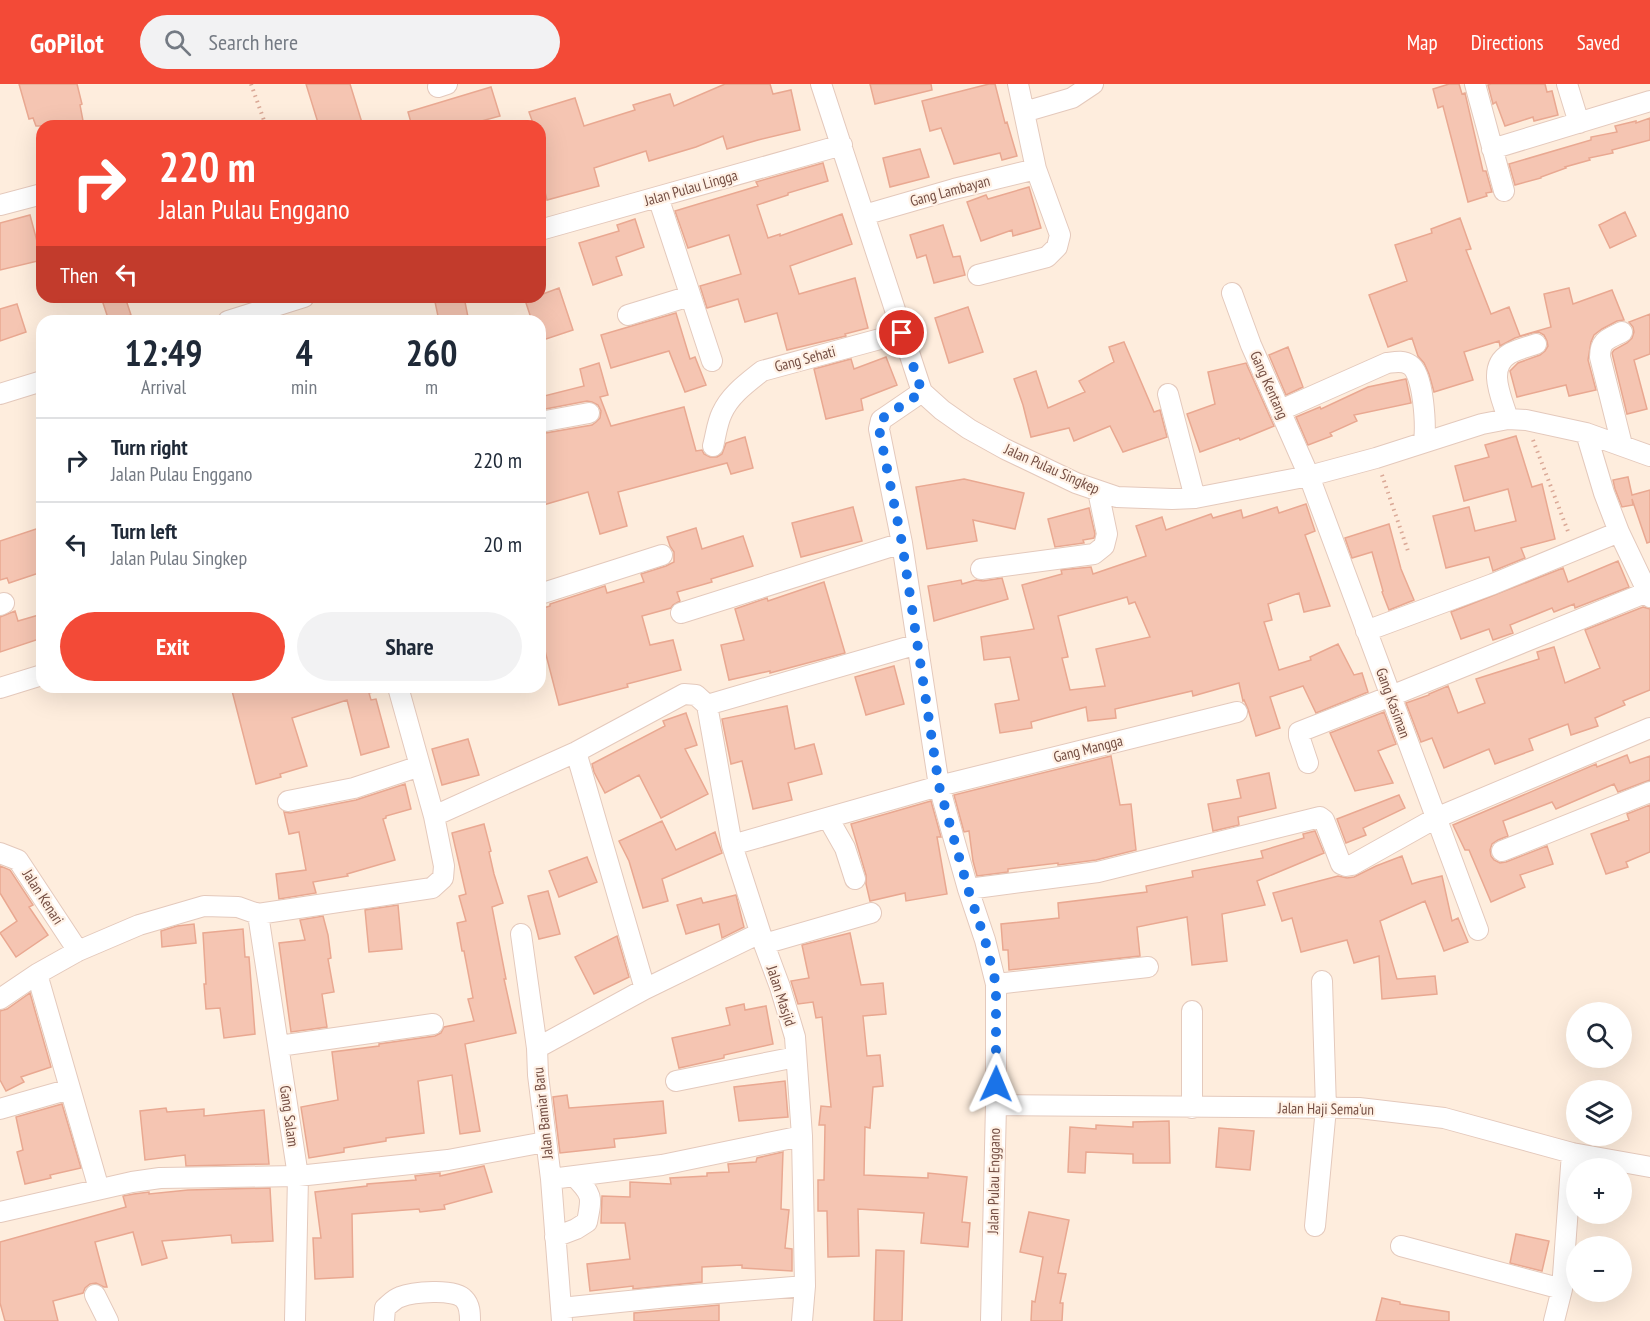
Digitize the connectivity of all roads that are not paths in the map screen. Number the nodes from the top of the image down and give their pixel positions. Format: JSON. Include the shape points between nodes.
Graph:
{"nodes":[{"id":1,"x":821,"y":84,"type":"edge"},
{"id":2,"x":1018,"y":84,"type":"edge"},
{"id":3,"x":1093,"y":84,"type":"edge"},
{"id":4,"x":1475,"y":84,"type":"edge"},
{"id":5,"x":1567,"y":84,"type":"edge"},
{"id":6,"x":1650,"y":101,"type":"edge"},
{"id":7,"x":1024,"y":112,"type":"junction"},
{"id":8,"x":1579,"y":123,"type":"junction"},
{"id":9,"x":842,"y":145,"type":"junction"},
{"id":10,"x":1492,"y":149,"type":"junction"},
{"id":11,"x":1036,"y":169,"type":"junction"},
{"id":12,"x":1504,"y":191,"type":"dead end"},
{"id":13,"x":36,"y":196,"type":"edge"},
{"id":14,"x":658,"y":197,"type":"junction"},
{"id":15,"x":0,"y":205,"type":"edge"},
{"id":16,"x":864,"y":215,"type":"junction"},
{"id":17,"x":546,"y":228,"type":"edge"},
{"id":18,"x":978,"y":275,"type":"dead end"},
{"id":19,"x":1232,"y":293,"type":"dead end"},
{"id":20,"x":690,"y":296,"type":"junction"},
{"id":21,"x":294,"y":303,"type":"edge"},
{"id":22,"x":278,"y":313,"type":"edge"},
{"id":23,"x":628,"y":315,"type":"dead end"},
{"id":24,"x":1622,"y":332,"type":"dead end"},
{"id":25,"x":902,"y":333,"type":"junction"},
{"id":26,"x":1536,"y":344,"type":"dead end"},
{"id":27,"x":712,"y":361,"type":"dead end"},
{"id":28,"x":36,"y":383,"type":"edge"},
{"id":29,"x":922,"y":392,"type":"junction"},
{"id":30,"x":0,"y":394,"type":"edge"},
{"id":31,"x":1168,"y":394,"type":"dead end"},
{"id":32,"x":1281,"y":410,"type":"junction"},
{"id":33,"x":589,"y":413,"type":"dead end"},
{"id":34,"x":1517,"y":419,"type":"junction"},
{"id":35,"x":546,"y":421,"type":"edge"},
{"id":36,"x":1586,"y":433,"type":"junction"},
{"id":37,"x":1424,"y":442,"type":"junction"},
{"id":38,"x":1622,"y":445,"type":"junction"},
{"id":39,"x":713,"y":446,"type":"dead end"},
{"id":40,"x":1650,"y":456,"type":"edge"},
{"id":41,"x":1309,"y":476,"type":"junction"},
{"id":42,"x":1098,"y":491,"type":"junction"},
{"id":43,"x":1195,"y":498,"type":"junction"},
{"id":44,"x":1619,"y":531,"type":"junction"},
{"id":45,"x":902,"y":543,"type":"junction"},
{"id":46,"x":662,"y":555,"type":"dead end"},
{"id":47,"x":981,"y":569,"type":"dead end"},
{"id":48,"x":546,"y":592,"type":"edge"},
{"id":49,"x":1649,"y":593,"type":"edge"},
{"id":50,"x":681,"y":613,"type":"dead end"},
{"id":51,"x":1366,"y":631,"type":"junction"},
{"id":52,"x":918,"y":645,"type":"junction"},
{"id":53,"x":36,"y":677,"type":"edge"},
{"id":54,"x":0,"y":688,"type":"edge"},
{"id":55,"x":400,"y":693,"type":"edge"},
{"id":56,"x":1391,"y":696,"type":"junction"},
{"id":57,"x":707,"y":705,"type":"junction"},
{"id":58,"x":1237,"y":712,"type":"dead end"},
{"id":59,"x":1650,"y":728,"type":"edge"},
{"id":60,"x":576,"y":752,"type":"junction"},
{"id":61,"x":1308,"y":763,"type":"dead end"},
{"id":62,"x":420,"y":766,"type":"junction"},
{"id":63,"x":939,"y":786,"type":"junction"},
{"id":64,"x":1650,"y":792,"type":"edge"},
{"id":65,"x":288,"y":801,"type":"dead end"},
{"id":66,"x":434,"y":816,"type":"junction"},
{"id":67,"x":828,"y":818,"type":"junction"},
{"id":68,"x":1436,"y":818,"type":"junction"},
{"id":69,"x":732,"y":845,"type":"junction"},
{"id":70,"x":1502,"y":851,"type":"dead end"},
{"id":71,"x":0,"y":853,"type":"edge"},
{"id":72,"x":855,"y":879,"type":"dead end"},
{"id":73,"x":968,"y":889,"type":"junction"},
{"id":74,"x":872,"y":913,"type":"dead end"},
{"id":75,"x":258,"y":914,"type":"junction"},
{"id":76,"x":1478,"y":930,"type":"dead end"},
{"id":77,"x":521,"y":934,"type":"dead end"},
{"id":78,"x":762,"y":938,"type":"junction"},
{"id":79,"x":78,"y":951,"type":"junction"},
{"id":80,"x":1148,"y":967,"type":"dead end"},
{"id":81,"x":37,"y":974,"type":"junction"},
{"id":82,"x":1322,"y":981,"type":"dead end"},
{"id":83,"x":996,"y":984,"type":"junction"},
{"id":84,"x":645,"y":989,"type":"junction"},
{"id":85,"x":0,"y":999,"type":"edge"},
{"id":86,"x":1192,"y":1011,"type":"dead end"},
{"id":87,"x":433,"y":1024,"type":"dead end"},
{"id":88,"x":279,"y":1046,"type":"junction"},
{"id":89,"x":537,"y":1048,"type":"junction"},
{"id":90,"x":796,"y":1057,"type":"junction"},
{"id":91,"x":676,"y":1081,"type":"dead end"},
{"id":92,"x":70,"y":1089,"type":"junction"},
{"id":93,"x":996,"y":1105,"type":"junction"},
{"id":94,"x":1192,"y":1108,"type":"junction"},
{"id":95,"x":1326,"y":1108,"type":"junction"},
{"id":96,"x":0,"y":1109,"type":"edge"},
{"id":97,"x":802,"y":1136,"type":"junction"},
{"id":98,"x":545,"y":1142,"type":"junction"},
{"id":99,"x":1572,"y":1153,"type":"junction"},
{"id":100,"x":1650,"y":1167,"type":"edge"},
{"id":101,"x":298,"y":1176,"type":"junction"},
{"id":102,"x":574,"y":1176,"type":"junction"},
{"id":103,"x":551,"y":1179,"type":"junction"},
{"id":104,"x":99,"y":1189,"type":"junction"},
{"id":105,"x":0,"y":1212,"type":"edge"},
{"id":106,"x":1316,"y":1226,"type":"dead end"},
{"id":107,"x":555,"y":1237,"type":"junction"},
{"id":108,"x":1401,"y":1246,"type":"dead end"},
{"id":109,"x":805,"y":1286,"type":"junction"},
{"id":110,"x":1562,"y":1289,"type":"junction"},
{"id":111,"x":95,"y":1295,"type":"dead end"},
{"id":112,"x":561,"y":1314,"type":"edge"},
{"id":113,"x":108,"y":1321,"type":"edge"},
{"id":114,"x":295,"y":1321,"type":"edge"},
{"id":115,"x":384,"y":1321,"type":"edge"},
{"id":116,"x":470,"y":1321,"type":"edge"},
{"id":117,"x":802,"y":1321,"type":"edge"},
{"id":118,"x":991,"y":1321,"type":"edge"},
{"id":119,"x":1554,"y":1321,"type":"edge"}],
"edges":[{"from":1,"to":9,"type":"street","name":"Jalan Pulau Singkep"},
{"from":2,"to":7,"type":"street"},
{"from":3,"to":7,"type":"street","via":[[1072,98]]},
{"from":4,"to":10,"type":"street"},
{"from":5,"to":8,"type":"street"},
{"from":6,"to":8,"type":"street"},
{"from":7,"to":11,"type":"street"},
{"from":8,"to":10,"type":"street"},
{"from":9,"to":14,"type":"street","name":"Jalan Pulau Lingga"},
{"from":9,"to":16,"type":"street","name":"Jalan Pulau Singkep"},
{"from":10,"to":12,"type":"street"},
{"from":11,"to":16,"type":"street","name":"Gang Lambayan"},
{"from":11,"to":18,"type":"street","via":[[1060,235],[1057,247],[1047,257]]},
{"from":13,"to":15,"type":"street"},
{"from":14,"to":17,"type":"street","name":"Jalan Pulau Lingga"},
{"from":14,"to":20,"type":"street"},
{"from":16,"to":25,"type":"street","name":"Jalan Pulau Singkep"},
{"from":19,"to":32,"type":"street","name":"Gang Kentang"},
{"from":20,"to":23,"type":"street"},
{"from":20,"to":27,"type":"street"},
{"from":21,"to":22,"type":"street"},
{"from":24,"to":38,"type":"street","via":[[1605,341],[1600,357]]},
{"from":25,"to":29,"type":"street","name":"Jalan Pulau Singkep"},
{"from":25,"to":39,"type":"street","name":"Gang Sehati","via":[[762,371],[727,403]]},
{"from":26,"to":34,"type":"street","via":[[1511,353],[1496,370],[1497,382]]},
{"from":28,"to":30,"type":"street"},
{"from":29,"to":42,"type":"street","name":"Jalan Pulau Singkep","via":[[969,429]]},
{"from":29,"to":45,"type":"street","name":"Jalan Pulau Enggano","via":[[880,420]]},
{"from":31,"to":43,"type":"street"},
{"from":32,"to":37,"type":"street","via":[[1387,363],[1400,361],[1412,366],[1417,374],[1425,411]]},
{"from":32,"to":41,"type":"street","name":"Gang Kentang"},
{"from":33,"to":35,"type":"street"},
{"from":34,"to":36,"type":"street","name":"Jalan Pulau Singkep"},
{"from":34,"to":37,"type":"street","name":"Jalan Pulau Singkep","via":[[1482,424]]},
{"from":36,"to":38,"type":"street","name":"Jalan Pulau Singkep"},
{"from":36,"to":44,"type":"street"},
{"from":37,"to":41,"type":"street","name":"Jalan Pulau Singkep"},
{"from":38,"to":40,"type":"street","name":"Jalan Pulau Singkep"},
{"from":41,"to":43,"type":"street","name":"Jalan Pulau Singkep"},
{"from":41,"to":51,"type":"street","name":"Gang Kasiman"},
{"from":42,"to":43,"type":"street","name":"Jalan Pulau Singkep","via":[[1117,497]]},
{"from":42,"to":47,"type":"street","via":[[1107,534],[1104,546],[1094,554]]},
{"from":44,"to":49,"type":"street"},
{"from":44,"to":51,"type":"street"},
{"from":45,"to":50,"type":"street"},
{"from":45,"to":52,"type":"street","name":"Jalan Pulau Enggano"},
{"from":46,"to":48,"type":"street"},
{"from":49,"to":56,"type":"street"},
{"from":51,"to":56,"type":"street","name":"Gang Kasiman"},
{"from":52,"to":57,"type":"street"},
{"from":52,"to":63,"type":"street","name":"Jalan Pulau Enggano"},
{"from":53,"to":54,"type":"street"},
{"from":55,"to":62,"type":"street"},
{"from":56,"to":61,"type":"street","via":[[1299,732]]},
{"from":56,"to":68,"type":"street","name":"Gang Kasiman"},
{"from":57,"to":60,"type":"street","via":[[696,695],[684,694]]},
{"from":57,"to":69,"type":"street","name":"Jalan Masjid"},
{"from":58,"to":63,"type":"street","name":"Gang Mangga"},
{"from":59,"to":68,"type":"street"},
{"from":60,"to":66,"type":"street"},
{"from":60,"to":84,"type":"street"},
{"from":62,"to":65,"type":"street","via":[[354,788]]},
{"from":62,"to":66,"type":"street"},
{"from":63,"to":67,"type":"street","name":"Gang Mangga"},
{"from":63,"to":73,"type":"street","name":"Jalan Pulau Enggano"},
{"from":64,"to":70,"type":"street"},
{"from":66,"to":75,"type":"street","via":[[444,866],[442,878],[432,888]]},
{"from":67,"to":69,"type":"street","name":"Gang Mangga"},
{"from":67,"to":72,"type":"street","via":[[845,848]]},
{"from":68,"to":73,"type":"street","via":[[1352,866],[1341,864],[1320,817],[1098,872]]},
{"from":68,"to":76,"type":"street","name":"Gang Kasiman"},
{"from":69,"to":78,"type":"street","name":"Jalan Masjid"},
{"from":71,"to":79,"type":"street","name":"Jalan Kenari","via":[[18,860]]},
{"from":73,"to":83,"type":"street","name":"Jalan Pulau Enggano"},
{"from":74,"to":78,"type":"street","name":"Jalan Bamiar Baru"},
{"from":75,"to":79,"type":"street","via":[[238,906],[204,906],[140,925]]},
{"from":75,"to":88,"type":"street","name":"Gang Salam"},
{"from":77,"to":89,"type":"street"},
{"from":78,"to":84,"type":"street","name":"Jalan Bamiar Baru"},
{"from":78,"to":90,"type":"street","name":"Jalan Masjid","via":[[795,1037]]},
{"from":79,"to":81,"type":"street"},
{"from":80,"to":83,"type":"street"},
{"from":81,"to":85,"type":"street"},
{"from":81,"to":92,"type":"street"},
{"from":82,"to":95,"type":"street"},
{"from":83,"to":93,"type":"street","name":"Jalan Pulau Enggano"},
{"from":84,"to":89,"type":"street","name":"Jalan Bamiar Baru"},
{"from":86,"to":94,"type":"street"},
{"from":87,"to":88,"type":"street"},
{"from":88,"to":101,"type":"street","name":"Gang Salam"},
{"from":89,"to":98,"type":"street","name":"Jalan Bamiar Baru"},
{"from":90,"to":91,"type":"street"},
{"from":90,"to":97,"type":"street","name":"Jalan Masjid"},
{"from":92,"to":96,"type":"street"},
{"from":92,"to":104,"type":"street"},
{"from":93,"to":94,"type":"street","name":"Jalan Haji Sema'un"},
{"from":93,"to":118,"type":"street","name":"Jalan Pulau Enggano"},
{"from":94,"to":95,"type":"street","name":"Jalan Haji Sema'un"},
{"from":95,"to":99,"type":"street","name":"Jalan Haji Sema'un","via":[[1359,1108],[1444,1119]]},
{"from":95,"to":106,"type":"street"},
{"from":97,"to":102,"type":"street","via":[[662,1165]]},
{"from":97,"to":109,"type":"street","name":"Jalan Masjid"},
{"from":98,"to":101,"type":"street","via":[[448,1160]]},
{"from":98,"to":103,"type":"street","name":"Jalan Bamiar Baru"},
{"from":99,"to":100,"type":"street","name":"Jalan Haji Sema'un"},
{"from":99,"to":110,"type":"street"},
{"from":101,"to":104,"type":"street","via":[[160,1178]]},
{"from":101,"to":114,"type":"street","name":"Gang Salam"},
{"from":102,"to":103,"type":"street"},
{"from":102,"to":107,"type":"street","via":[[586,1188],[591,1201],[587,1222]]},
{"from":103,"to":107,"type":"street","name":"Jalan Bamiar Baru"},
{"from":104,"to":105,"type":"street"},
{"from":107,"to":112,"type":"street","name":"Jalan Bamiar Baru"},
{"from":108,"to":110,"type":"street"},
{"from":109,"to":112,"type":"street","via":[[668,1297]]},
{"from":109,"to":117,"type":"street","name":"Jalan Masjid"},
{"from":110,"to":119,"type":"street"},
{"from":111,"to":113,"type":"street"},
{"from":115,"to":116,"type":"street","via":[[385,1308],[396,1298],[411,1293],[455,1293],[469,1307]]}]}
